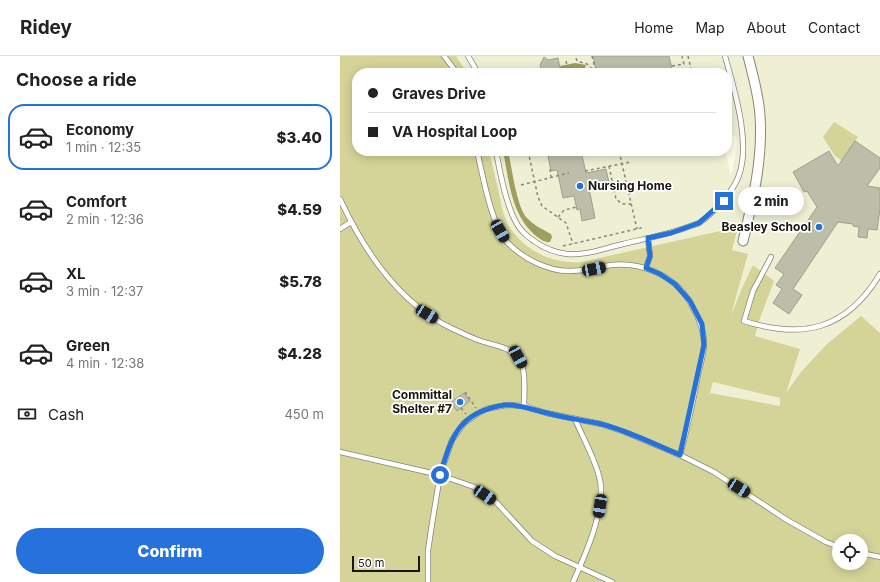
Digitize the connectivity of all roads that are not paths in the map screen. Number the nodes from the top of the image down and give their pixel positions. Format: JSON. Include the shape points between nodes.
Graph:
{"nodes":[{"id":1,"x":444,"y":56,"type":"edge"},
{"id":2,"x":468,"y":56,"type":"edge"},
{"id":3,"x":725,"y":56,"type":"edge"},
{"id":4,"x":748,"y":56,"type":"edge"},
{"id":5,"x":453,"y":68,"type":"edge"},
{"id":6,"x":475,"y":68,"type":"edge"},
{"id":7,"x":728,"y":68,"type":"edge"},
{"id":8,"x":732,"y":84,"type":"edge"},
{"id":9,"x":478,"y":156,"type":"edge"},
{"id":10,"x":497,"y":156,"type":"edge"},
{"id":11,"x":340,"y":199,"type":"edge"},
{"id":12,"x":351,"y":222,"type":"junction"},
{"id":13,"x":340,"y":229,"type":"edge"},
{"id":14,"x":648,"y":238,"type":"junction"},
{"id":15,"x":742,"y":241,"type":"dead end"},
{"id":16,"x":771,"y":257,"type":"dead end"},
{"id":17,"x":646,"y":268,"type":"junction"},
{"id":18,"x":880,"y":274,"type":"edge"},
{"id":19,"x":524,"y":406,"type":"junction"},
{"id":20,"x":575,"y":419,"type":"junction"},
{"id":21,"x":340,"y":452,"type":"edge"},
{"id":22,"x":680,"y":455,"type":"junction"},
{"id":23,"x":440,"y":475,"type":"junction"},
{"id":24,"x":832,"y":545,"type":"edge"},
{"id":25,"x":868,"y":554,"type":"edge"},
{"id":26,"x":880,"y":557,"type":"edge"},
{"id":27,"x":579,"y":567,"type":"junction"},
{"id":28,"x":428,"y":582,"type":"edge"},
{"id":29,"x":572,"y":582,"type":"edge"},
{"id":30,"x":612,"y":582,"type":"edge"}],
"edges":[{"from":1,"to":5,"type":"lane"},
{"from":2,"to":6,"type":"lane"},
{"from":3,"to":7,"type":"lane"},
{"from":4,"to":15,"type":"street","via":[[759,108],[760,141],[757,176]]},
{"from":8,"to":14,"type":"lane","via":[[744,139],[739,176],[724,201],[699,223]]},
{"from":9,"to":17,"type":"lane","via":[[494,220],[506,241],[522,256],[543,266],[568,271],[625,265]]},
{"from":10,"to":14,"type":"lane","via":[[514,220],[522,232],[538,244],[567,254],[584,253]]},
{"from":11,"to":12,"type":"lane"},
{"from":12,"to":13,"type":"lane"},
{"from":12,"to":19,"type":"lane","via":[[383,273],[427,314],[479,341],[508,350],[518,357],[522,365]]},
{"from":14,"to":17,"type":"lane","via":[[650,256]]},
{"from":16,"to":18,"type":"lane","via":[[753,291],[744,322],[780,330],[806,329],[834,321],[860,302]]},
{"from":17,"to":22,"type":"lane","via":[[675,284],[690,301],[702,324],[704,345]]},
{"from":19,"to":20,"type":"lane"},
{"from":19,"to":23,"type":"lane","via":[[506,405],[486,409],[464,423],[452,440]]},
{"from":20,"to":22,"type":"lane","via":[[625,432]]},
{"from":20,"to":27,"type":"lane","via":[[600,477],[601,497],[598,516]]},
{"from":21,"to":23,"type":"lane"},
{"from":22,"to":24,"type":"lane","via":[[714,472],[787,520]]},
{"from":23,"to":27,"type":"lane","via":[[474,487],[496,502],[532,541]]},
{"from":23,"to":28,"type":"lane","via":[[428,551]]},
{"from":25,"to":26,"type":"lane"},
{"from":27,"to":29,"type":"lane"},
{"from":27,"to":30,"type":"lane"}]}
